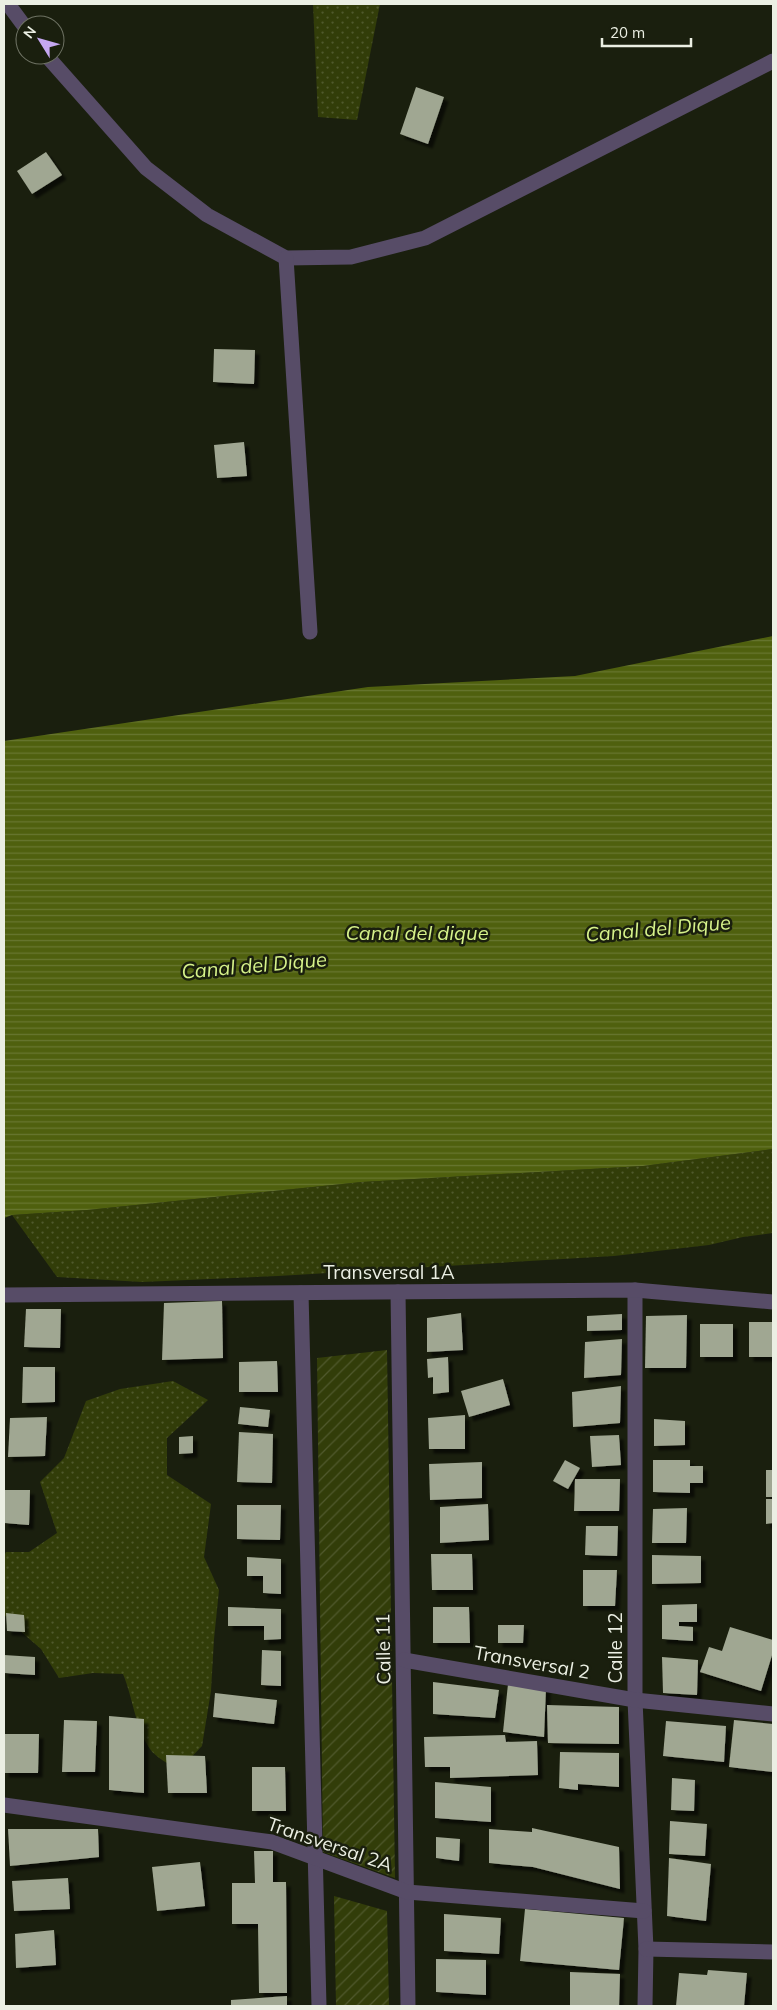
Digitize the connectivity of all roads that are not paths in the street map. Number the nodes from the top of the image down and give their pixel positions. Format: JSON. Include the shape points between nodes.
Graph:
{"nodes":[{"id":1,"x":8,"y":4,"type":"edge"},
{"id":2,"x":16,"y":15,"type":"edge"},
{"id":3,"x":773,"y":61,"type":"edge"},
{"id":4,"x":55,"y":65,"type":"edge"},
{"id":5,"x":286,"y":258,"type":"junction"},
{"id":6,"x":310,"y":632,"type":"dead end"},
{"id":7,"x":635,"y":1290,"type":"junction"},
{"id":8,"x":398,"y":1292,"type":"junction"},
{"id":9,"x":301,"y":1293,"type":"junction"},
{"id":10,"x":4,"y":1295,"type":"edge"},
{"id":11,"x":773,"y":1302,"type":"edge"},
{"id":12,"x":404,"y":1660,"type":"junction"},
{"id":13,"x":635,"y":1700,"type":"junction"},
{"id":14,"x":773,"y":1714,"type":"edge"},
{"id":15,"x":4,"y":1805,"type":"edge"},
{"id":16,"x":315,"y":1858,"type":"junction"},
{"id":17,"x":407,"y":1892,"type":"junction"},
{"id":18,"x":644,"y":1911,"type":"junction"},
{"id":19,"x":646,"y":1949,"type":"junction"},
{"id":20,"x":773,"y":1952,"type":"edge"},
{"id":21,"x":319,"y":2006,"type":"edge"},
{"id":22,"x":408,"y":2006,"type":"edge"},
{"id":23,"x":645,"y":2006,"type":"edge"}],
"edges":[{"from":1,"to":2,"type":"street"},
{"from":3,"to":5,"type":"street","via":[[425,238],[351,257]]},
{"from":4,"to":5,"type":"street","via":[[146,168],[207,215]]},
{"from":5,"to":6,"type":"street"},
{"from":7,"to":8,"type":"street","name":"Transversal 1A"},
{"from":7,"to":11,"type":"street","name":"Transversal 1A"},
{"from":7,"to":13,"type":"street","name":"Calle 12"},
{"from":8,"to":9,"type":"street","name":"Transversal 1A"},
{"from":8,"to":12,"type":"street","name":"Calle 11"},
{"from":9,"to":10,"type":"street","name":"Transversal 1A"},
{"from":9,"to":16,"type":"street"},
{"from":12,"to":13,"type":"street","name":"Transversal 2"},
{"from":12,"to":17,"type":"street","name":"Calle 11"},
{"from":13,"to":14,"type":"street","name":"Transversal 2"},
{"from":13,"to":18,"type":"street","name":"Calle 12"},
{"from":15,"to":16,"type":"street","name":"Transversal 2A","via":[[272,1842]]},
{"from":16,"to":17,"type":"street","name":"Transversal 2A"},
{"from":16,"to":21,"type":"street"},
{"from":17,"to":18,"type":"street","name":"Transversal 2A"},
{"from":17,"to":22,"type":"street","name":"Calle 11"},
{"from":18,"to":19,"type":"street","name":"Calle 12"},
{"from":19,"to":20,"type":"street"},
{"from":19,"to":23,"type":"street","name":"Calle 12"}]}
